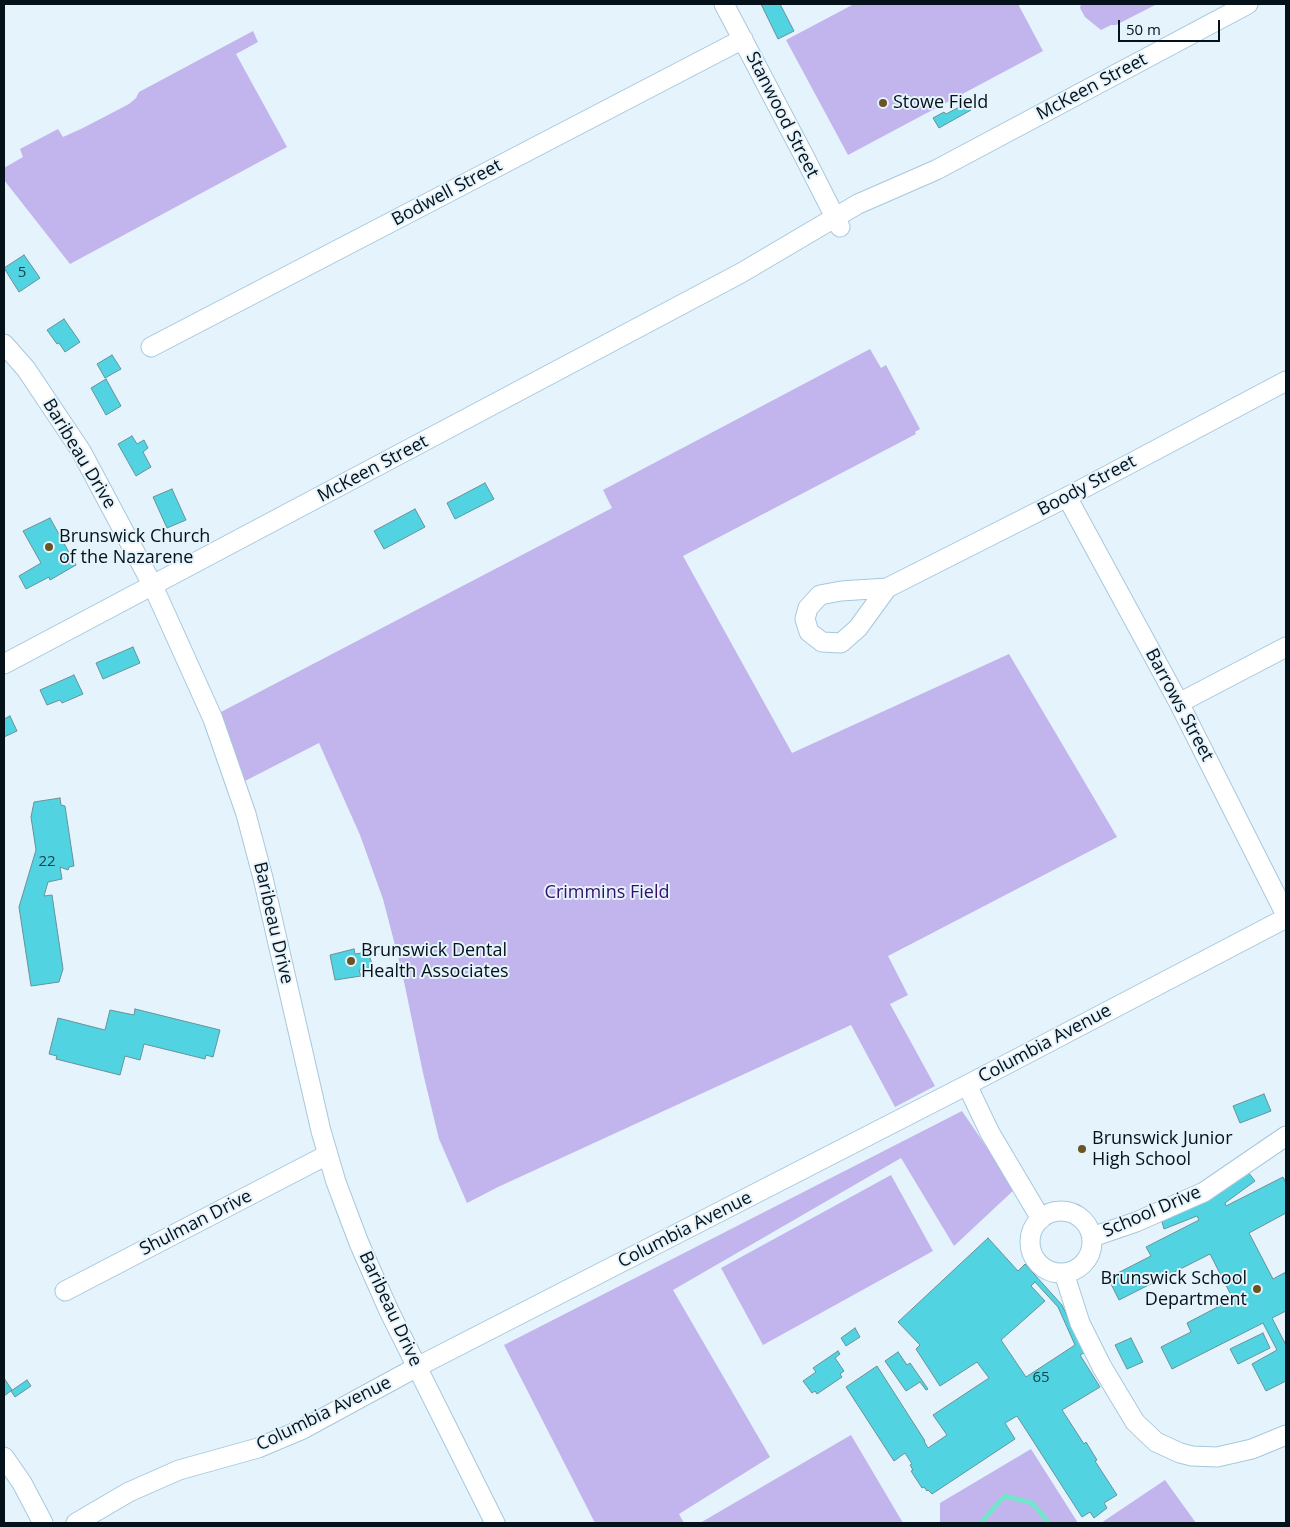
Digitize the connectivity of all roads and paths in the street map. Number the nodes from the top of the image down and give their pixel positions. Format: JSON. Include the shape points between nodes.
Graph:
{"nodes":[{"id":1,"x":724,"y":4,"type":"edge"},
{"id":2,"x":1248,"y":4,"type":"edge"},
{"id":3,"x":743,"y":39,"type":"junction"},
{"id":4,"x":837,"y":222,"type":"junction"},
{"id":5,"x":4,"y":344,"type":"edge"},
{"id":6,"x":152,"y":347,"type":"dead end"},
{"id":7,"x":1286,"y":381,"type":"edge"},
{"id":8,"x":1068,"y":497,"type":"junction"},
{"id":9,"x":154,"y":586,"type":"junction"},
{"id":10,"x":887,"y":588,"type":"dead end"},
{"id":11,"x":1286,"y":647,"type":"edge"},
{"id":12,"x":4,"y":664,"type":"edge"},
{"id":13,"x":1179,"y":703,"type":"junction"},
{"id":14,"x":1286,"y":917,"type":"edge"},
{"id":15,"x":967,"y":1085,"type":"junction"},
{"id":16,"x":1286,"y":1136,"type":"edge"},
{"id":17,"x":327,"y":1155,"type":"junction"},
{"id":18,"x":1041,"y":1219,"type":"junction"},
{"id":19,"x":1092,"y":1237,"type":"junction"},
{"id":20,"x":1064,"y":1273,"type":"junction"},
{"id":21,"x":65,"y":1291,"type":"dead end"},
{"id":22,"x":418,"y":1368,"type":"junction"},
{"id":23,"x":1286,"y":1435,"type":"edge"},
{"id":24,"x":4,"y":1456,"type":"edge"},
{"id":25,"x":43,"y":1523,"type":"edge"},
{"id":26,"x":76,"y":1523,"type":"edge"},
{"id":27,"x":495,"y":1523,"type":"edge"}],
"edges":[{"from":1,"to":3,"type":"street","name":"Stanwood Street"},
{"from":2,"to":4,"type":"street","name":"McKeen Street","via":[[936,170],[864,215]]},
{"from":3,"to":4,"type":"street","name":"Stanwood Street"},
{"from":3,"to":6,"type":"street","name":"Bodwell Street"},
{"from":4,"to":9,"type":"street","name":"McKeen Street"},
{"from":5,"to":9,"type":"street","name":"Baribeau Drive","via":[[26,369],[81,450]]},
{"from":7,"to":8,"type":"street","name":"Boody Street"},
{"from":8,"to":10,"type":"street","name":"Boody Street"},
{"from":8,"to":13,"type":"street","name":"Barrows Street"},
{"from":9,"to":12,"type":"street","name":"McKeen Street"},
{"from":9,"to":17,"type":"street","name":"Baribeau Drive","via":[[214,719],[246,814]]},
{"from":11,"to":13,"type":"street"},
{"from":13,"to":14,"type":"street","name":"Barrows Street"},
{"from":14,"to":15,"type":"street","name":"Columbia Avenue"},
{"from":15,"to":18,"type":"street","via":[[990,1132]]},
{"from":15,"to":22,"type":"street","name":"Columbia Avenue"},
{"from":16,"to":19,"type":"street","name":"School Drive","via":[[1204,1192]]},
{"from":17,"to":21,"type":"street","name":"Shulman Drive"},
{"from":17,"to":22,"type":"street","name":"Baribeau Drive","via":[[359,1243]]},
{"from":18,"to":19,"type":"street","via":[[1053,1212],[1073,1213],[1087,1224]]},
{"from":18,"to":20,"type":"street","via":[[1030,1239],[1033,1255],[1043,1267]]},
{"from":19,"to":20,"type":"street","via":[[1092,1249],[1085,1262]]},
{"from":20,"to":23,"type":"street","via":[[1080,1323],[1102,1367],[1135,1422],[1156,1442],[1192,1456],[1217,1457],[1252,1449]]},
{"from":22,"to":26,"type":"street","name":"Columbia Avenue","via":[[302,1429],[258,1448],[179,1470],[129,1492]]},
{"from":22,"to":27,"type":"street","name":"Baribeau Drive"},
{"from":24,"to":25,"type":"street"}]}
